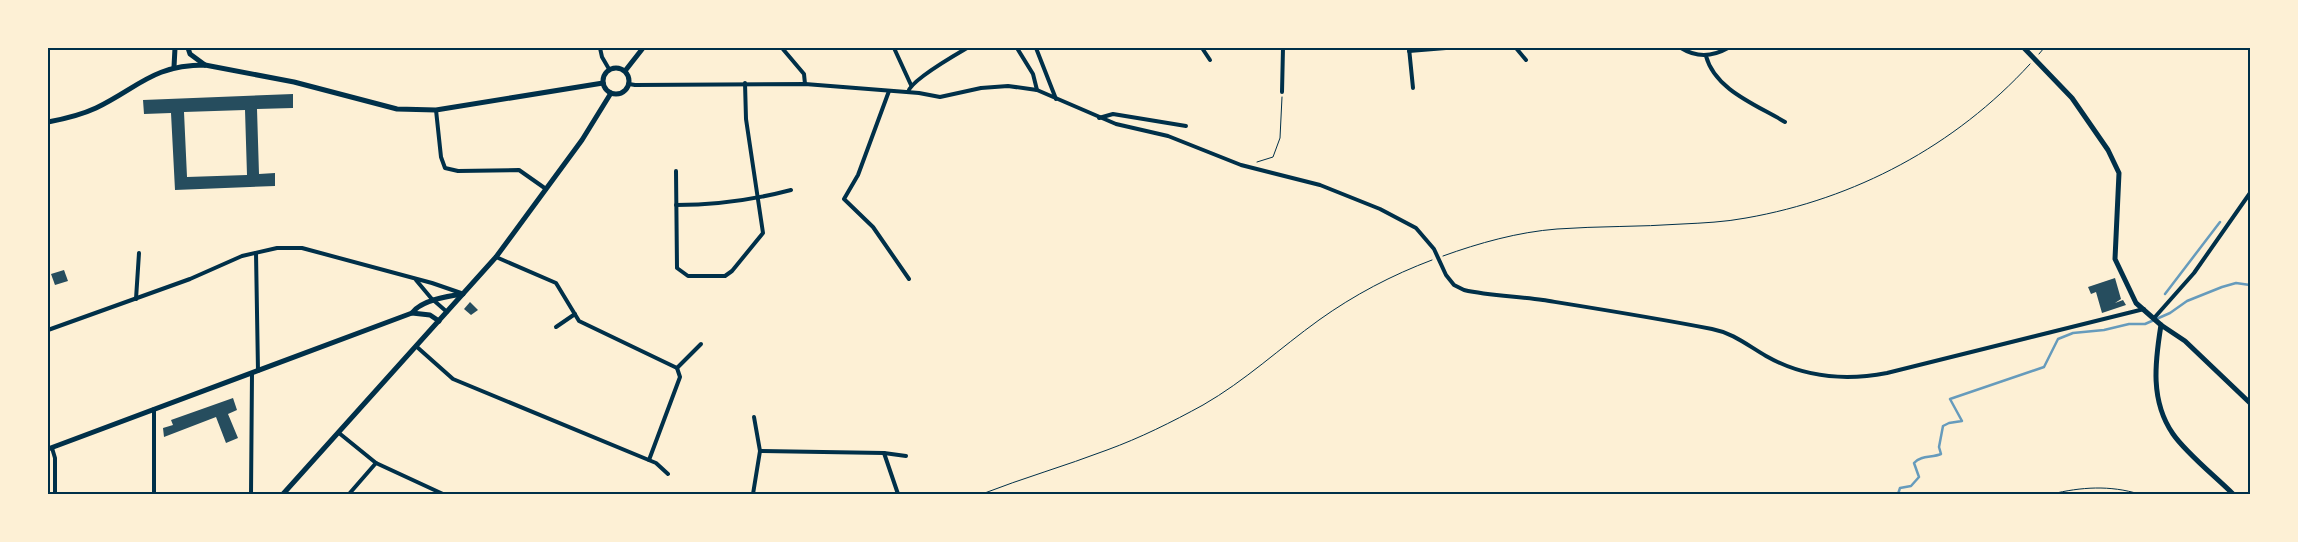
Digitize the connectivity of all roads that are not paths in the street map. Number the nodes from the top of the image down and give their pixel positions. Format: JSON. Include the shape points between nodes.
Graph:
{"nodes":[{"id":1,"x":176,"y":48,"type":"edge"},
{"id":2,"x":188,"y":48,"type":"edge"},
{"id":3,"x":600,"y":48,"type":"edge"},
{"id":4,"x":643,"y":48,"type":"edge"},
{"id":5,"x":782,"y":48,"type":"edge"},
{"id":6,"x":894,"y":48,"type":"edge"},
{"id":7,"x":967,"y":48,"type":"edge"},
{"id":8,"x":1017,"y":48,"type":"edge"},
{"id":9,"x":1036,"y":48,"type":"edge"},
{"id":10,"x":1202,"y":48,"type":"edge"},
{"id":11,"x":1283,"y":48,"type":"edge"},
{"id":12,"x":1446,"y":48,"type":"edge"},
{"id":13,"x":1516,"y":48,"type":"edge"},
{"id":14,"x":1681,"y":48,"type":"edge"},
{"id":15,"x":1728,"y":48,"type":"edge"},
{"id":16,"x":2024,"y":48,"type":"edge"},
{"id":17,"x":1409,"y":49,"type":"edge"},
{"id":18,"x":1706,"y":56,"type":"junction"},
{"id":19,"x":1210,"y":60,"type":"dead end"},
{"id":20,"x":1526,"y":60,"type":"dead end"},
{"id":21,"x":205,"y":65,"type":"junction"},
{"id":22,"x":174,"y":67,"type":"junction"},
{"id":23,"x":609,"y":69,"type":"junction"},
{"id":24,"x":625,"y":71,"type":"junction"},
{"id":25,"x":603,"y":83,"type":"junction"},
{"id":26,"x":745,"y":83,"type":"junction"},
{"id":27,"x":629,"y":84,"type":"junction"},
{"id":28,"x":805,"y":84,"type":"junction"},
{"id":29,"x":912,"y":85,"type":"junction"},
{"id":30,"x":1413,"y":88,"type":"dead end"},
{"id":31,"x":1037,"y":90,"type":"junction"},
{"id":32,"x":889,"y":91,"type":"junction"},
{"id":33,"x":908,"y":92,"type":"junction"},
{"id":34,"x":1282,"y":92,"type":"road end"},
{"id":35,"x":611,"y":93,"type":"junction"},
{"id":36,"x":1056,"y":99,"type":"junction"},
{"id":37,"x":436,"y":110,"type":"junction"},
{"id":38,"x":1099,"y":118,"type":"junction"},
{"id":39,"x":48,"y":122,"type":"edge"},
{"id":40,"x":1785,"y":122,"type":"dead end"},
{"id":41,"x":1186,"y":126,"type":"dead end"},
{"id":42,"x":676,"y":171,"type":"dead end"},
{"id":43,"x":546,"y":189,"type":"junction"},
{"id":44,"x":791,"y":190,"type":"dead end"},
{"id":45,"x":2250,"y":193,"type":"edge"},
{"id":46,"x":758,"y":198,"type":"junction"},
{"id":47,"x":676,"y":205,"type":"junction"},
{"id":48,"x":139,"y":253,"type":"dead end"},
{"id":49,"x":256,"y":253,"type":"junction"},
{"id":50,"x":496,"y":257,"type":"junction"},
{"id":51,"x":909,"y":279,"type":"dead end"},
{"id":52,"x":416,"y":280,"type":"junction"},
{"id":53,"x":463,"y":294,"type":"junction"},
{"id":54,"x":136,"y":299,"type":"junction"},
{"id":55,"x":434,"y":301,"type":"junction"},
{"id":56,"x":2144,"y":309,"type":"junction"},
{"id":57,"x":412,"y":312,"type":"junction"},
{"id":58,"x":447,"y":312,"type":"junction"},
{"id":59,"x":575,"y":314,"type":"junction"},
{"id":60,"x":2155,"y":317,"type":"junction"},
{"id":61,"x":439,"y":321,"type":"junction"},
{"id":62,"x":2161,"y":325,"type":"junction"},
{"id":63,"x":556,"y":327,"type":"dead end"},
{"id":64,"x":48,"y":330,"type":"edge"},
{"id":65,"x":701,"y":344,"type":"dead end"},
{"id":66,"x":417,"y":347,"type":"junction"},
{"id":67,"x":677,"y":368,"type":"junction"},
{"id":68,"x":255,"y":372,"type":"junction"},
{"id":69,"x":2250,"y":403,"type":"edge"},
{"id":70,"x":154,"y":409,"type":"junction"},
{"id":71,"x":754,"y":417,"type":"dead end"},
{"id":72,"x":339,"y":433,"type":"junction"},
{"id":73,"x":50,"y":448,"type":"edge"},
{"id":74,"x":760,"y":451,"type":"junction"},
{"id":75,"x":884,"y":452,"type":"junction"},
{"id":76,"x":906,"y":456,"type":"dead end"},
{"id":77,"x":649,"y":460,"type":"junction"},
{"id":78,"x":376,"y":463,"type":"junction"},
{"id":79,"x":668,"y":474,"type":"dead end"},
{"id":80,"x":55,"y":494,"type":"edge"},
{"id":81,"x":154,"y":494,"type":"edge"},
{"id":82,"x":251,"y":494,"type":"edge"},
{"id":83,"x":284,"y":494,"type":"edge"},
{"id":84,"x":349,"y":494,"type":"edge"},
{"id":85,"x":443,"y":494,"type":"edge"},
{"id":86,"x":753,"y":494,"type":"edge"},
{"id":87,"x":898,"y":494,"type":"edge"},
{"id":88,"x":2232,"y":494,"type":"edge"}],
"edges":[{"from":1,"to":22,"type":"street"},
{"from":2,"to":21,"type":"street","via":[[190,54]]},
{"from":3,"to":23,"type":"street"},
{"from":4,"to":24,"type":"street"},
{"from":5,"to":28,"type":"street","via":[[804,74]]},
{"from":6,"to":29,"type":"street"},
{"from":7,"to":29,"type":"street"},
{"from":8,"to":31,"type":"street","via":[[1033,74]]},
{"from":9,"to":36,"type":"street"},
{"from":10,"to":19,"type":"street"},
{"from":11,"to":34,"type":"street"},
{"from":12,"to":17,"type":"street"},
{"from":13,"to":20,"type":"street"},
{"from":14,"to":18,"type":"street"},
{"from":15,"to":18,"type":"street"},
{"from":16,"to":56,"type":"street","via":[[2072,98],[2116,165],[2120,193],[2116,259],[2134,298]]},
{"from":17,"to":30,"type":"street"},
{"from":18,"to":40,"type":"street","via":[[1709,69],[1726,87]]},
{"from":21,"to":22,"type":"street"},
{"from":21,"to":37,"type":"street","via":[[294,82],[397,109]]},
{"from":22,"to":39,"type":"street","via":[[144,79],[94,109]]},
{"from":23,"to":24,"type":"street"},
{"from":23,"to":25,"type":"street"},
{"from":24,"to":27,"type":"street"},
{"from":25,"to":35,"type":"street"},
{"from":25,"to":37,"type":"street"},
{"from":26,"to":27,"type":"street"},
{"from":26,"to":28,"type":"street"},
{"from":26,"to":46,"type":"street","via":[[746,119]]},
{"from":27,"to":35,"type":"street","via":[[622,92]]},
{"from":28,"to":32,"type":"street"},
{"from":29,"to":33,"type":"street"},
{"from":31,"to":33,"type":"street","via":[[990,87],[940,97]]},
{"from":31,"to":36,"type":"street"},
{"from":32,"to":33,"type":"street"},
{"from":32,"to":51,"type":"street","via":[[858,175],[844,199],[873,227]]},
{"from":35,"to":43,"type":"street"},
{"from":36,"to":38,"type":"street"},
{"from":37,"to":43,"type":"street","via":[[445,168],[458,171],[519,170]]},
{"from":38,"to":41,"type":"street","via":[[1113,114]]},
{"from":38,"to":56,"type":"street","via":[[1168,136],[1241,165],[1320,185],[1404,221],[1426,238],[1446,275],[1454,285],[1464,290],[1714,330],[1742,340],[1780,363],[1832,378],[1887,373]]},
{"from":42,"to":47,"type":"street"},
{"from":43,"to":50,"type":"street"},
{"from":44,"to":46,"type":"street"},
{"from":45,"to":60,"type":"street","via":[[2194,273]]},
{"from":46,"to":47,"type":"street","via":[[710,205]]},
{"from":46,"to":47,"type":"street","via":[[763,233],[725,276],[688,276],[677,268]]},
{"from":48,"to":54,"type":"street"},
{"from":49,"to":52,"type":"street","via":[[277,248],[302,248]]},
{"from":49,"to":54,"type":"street"},
{"from":49,"to":68,"type":"street"},
{"from":50,"to":53,"type":"street"},
{"from":50,"to":59,"type":"street","via":[[556,283]]},
{"from":52,"to":53,"type":"street"},
{"from":52,"to":55,"type":"street"},
{"from":53,"to":55,"type":"street"},
{"from":53,"to":58,"type":"street"},
{"from":54,"to":64,"type":"street"},
{"from":55,"to":57,"type":"street"},
{"from":55,"to":58,"type":"street"},
{"from":56,"to":60,"type":"street"},
{"from":57,"to":61,"type":"street","via":[[430,315]]},
{"from":57,"to":68,"type":"street"},
{"from":58,"to":61,"type":"street"},
{"from":59,"to":63,"type":"street"},
{"from":59,"to":67,"type":"street","via":[[579,321]]},
{"from":60,"to":62,"type":"street"},
{"from":61,"to":66,"type":"street"},
{"from":62,"to":69,"type":"street","via":[[2185,341]]},
{"from":62,"to":88,"type":"street","via":[[2156,381],[2161,412],[2173,435]]},
{"from":65,"to":67,"type":"street"},
{"from":66,"to":72,"type":"street"},
{"from":66,"to":77,"type":"street","via":[[453,380]]},
{"from":67,"to":77,"type":"street","via":[[680,377]]},
{"from":68,"to":70,"type":"street"},
{"from":68,"to":82,"type":"street"},
{"from":70,"to":73,"type":"street"},
{"from":70,"to":81,"type":"street"},
{"from":71,"to":74,"type":"street"},
{"from":72,"to":78,"type":"street"},
{"from":72,"to":83,"type":"street"},
{"from":73,"to":80,"type":"street","via":[[54,458]]},
{"from":74,"to":75,"type":"street"},
{"from":74,"to":86,"type":"street"},
{"from":75,"to":76,"type":"street"},
{"from":75,"to":87,"type":"street"},
{"from":77,"to":79,"type":"street"},
{"from":78,"to":84,"type":"street"},
{"from":78,"to":85,"type":"street"}]}
